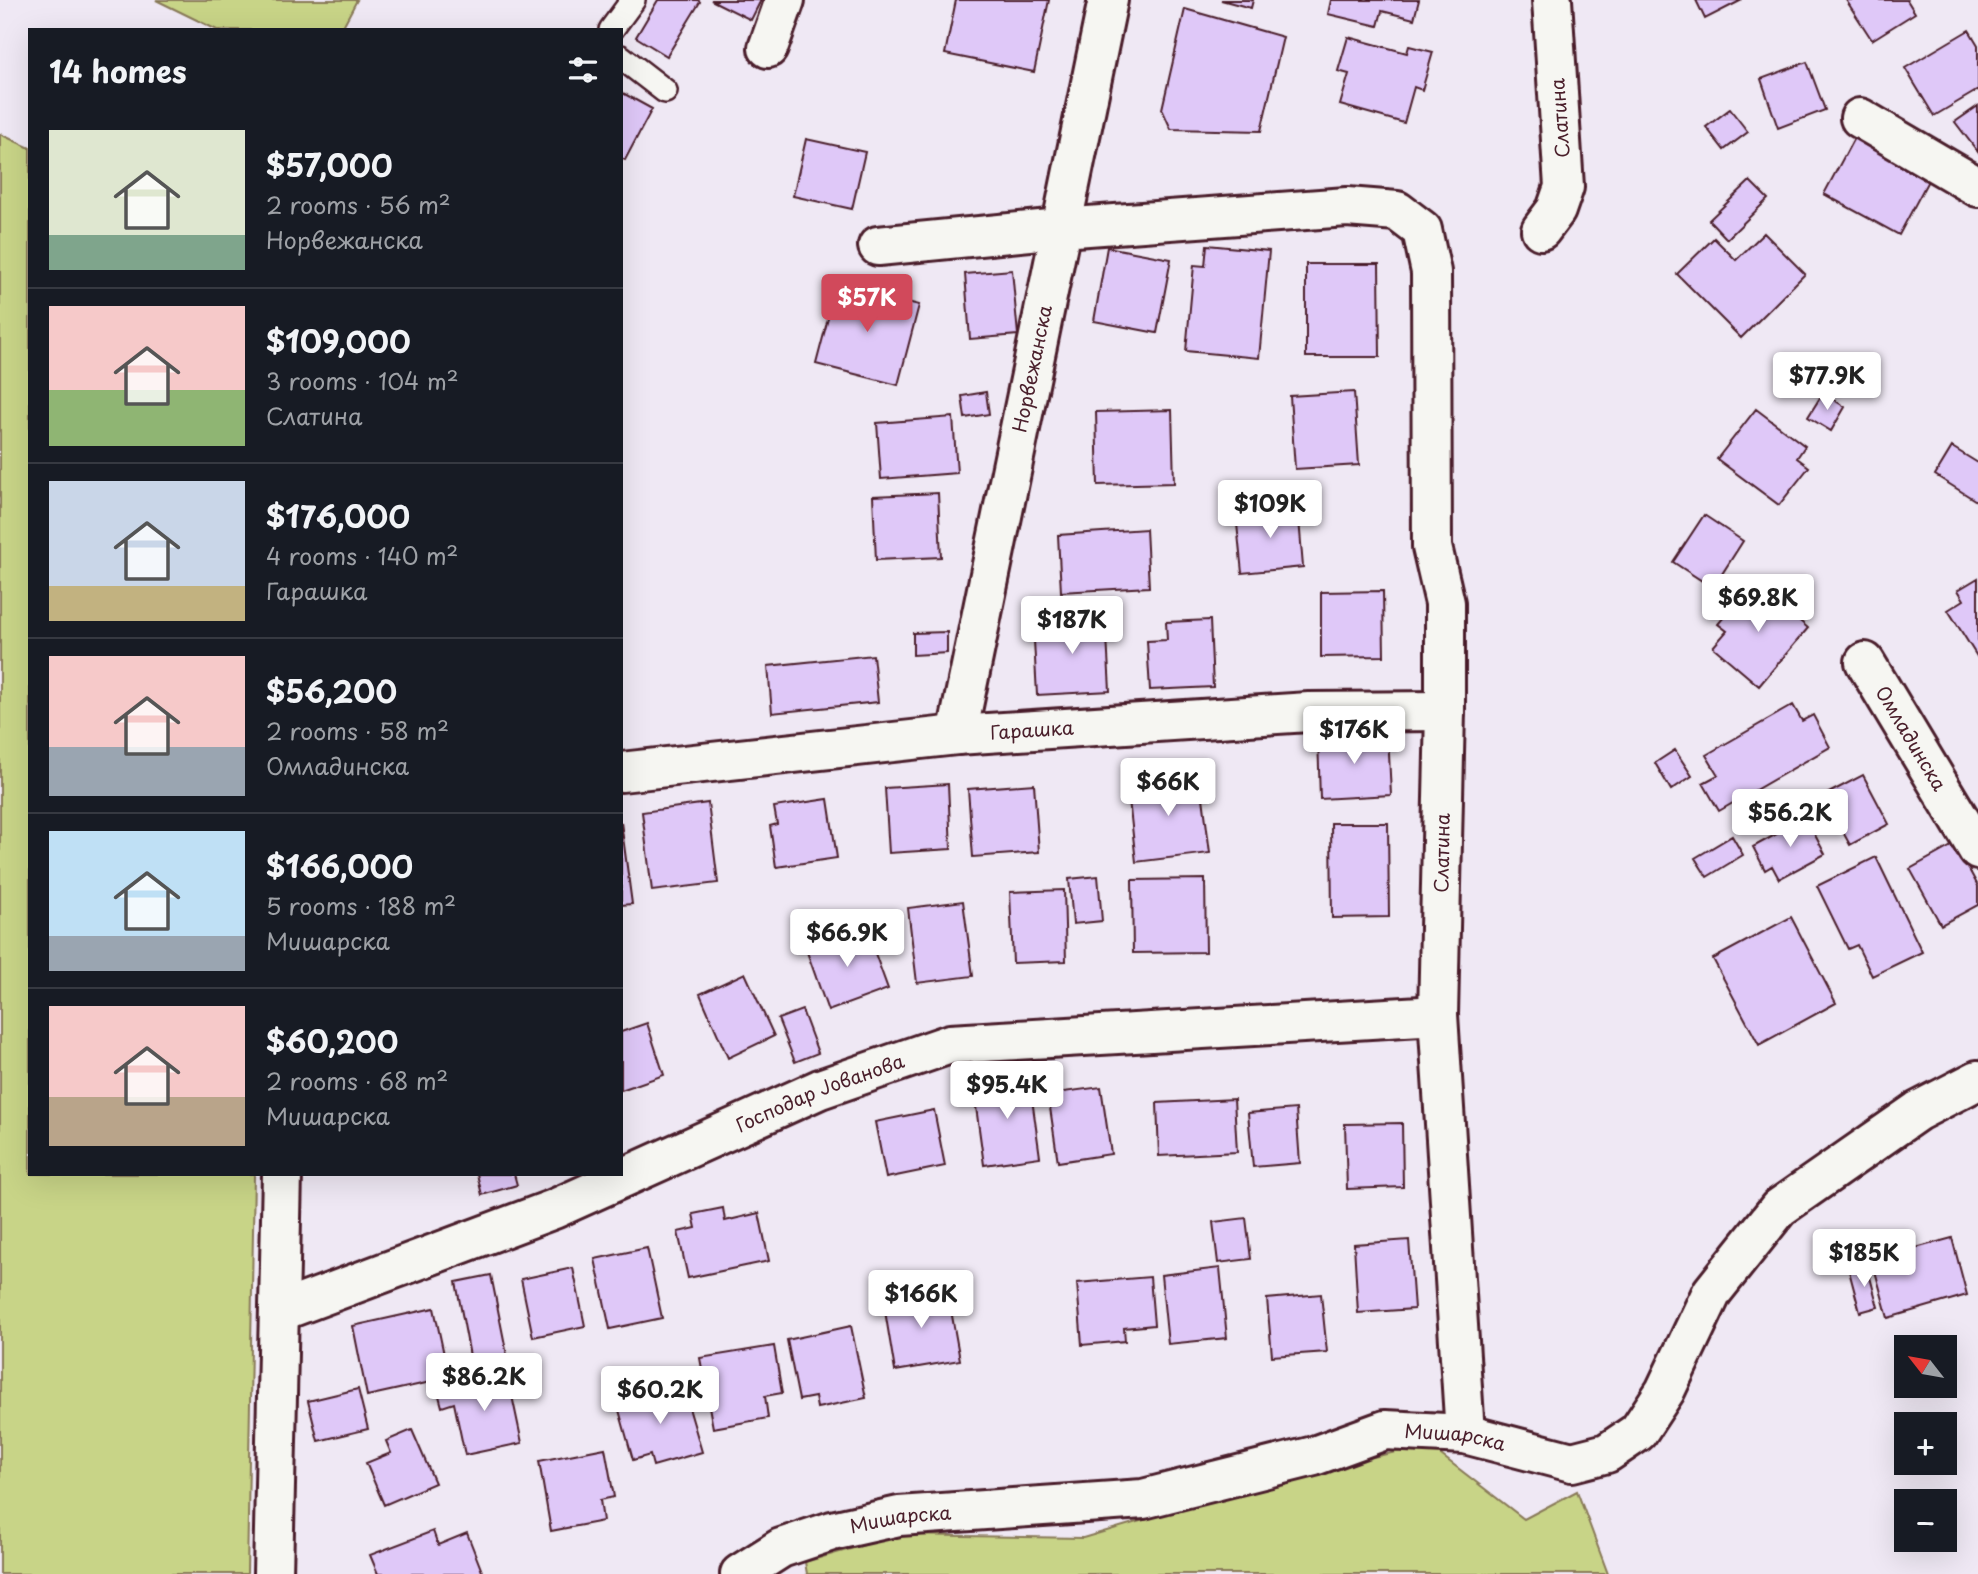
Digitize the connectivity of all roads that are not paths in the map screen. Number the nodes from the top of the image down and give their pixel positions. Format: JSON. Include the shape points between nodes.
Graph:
{"nodes":[{"id":1,"x":633,"y":0,"type":"edge"},
{"id":2,"x":785,"y":0,"type":"edge"},
{"id":3,"x":1108,"y":0,"type":"edge"},
{"id":4,"x":1552,"y":0,"type":"edge"},
{"id":5,"x":612,"y":28,"type":"edge"},
{"id":6,"x":768,"y":48,"type":"dead end"},
{"id":7,"x":623,"y":59,"type":"edge"},
{"id":8,"x":665,"y":91,"type":"dead end"},
{"id":9,"x":1860,"y":118,"type":"dead end"},
{"id":10,"x":1978,"y":187,"type":"edge"},
{"id":11,"x":1061,"y":228,"type":"junction"},
{"id":12,"x":1541,"y":230,"type":"dead end"},
{"id":13,"x":878,"y":246,"type":"dead end"},
{"id":14,"x":1865,"y":662,"type":"dead end"},
{"id":15,"x":1445,"y":711,"type":"junction"},
{"id":16,"x":957,"y":735,"type":"junction"},
{"id":17,"x":623,"y":772,"type":"edge"},
{"id":18,"x":1978,"y":850,"type":"edge"},
{"id":19,"x":1438,"y":1015,"type":"junction"},
{"id":20,"x":1978,"y":1080,"type":"edge"},
{"id":21,"x":282,"y":1176,"type":"edge"},
{"id":22,"x":279,"y":1312,"type":"junction"},
{"id":23,"x":1465,"y":1434,"type":"junction"},
{"id":24,"x":783,"y":1561,"type":"edge"},
{"id":25,"x":273,"y":1574,"type":"edge"},
{"id":26,"x":740,"y":1574,"type":"edge"}],
"edges":[{"from":1,"to":5,"type":"lane"},
{"from":2,"to":6,"type":"street"},
{"from":3,"to":11,"type":"street","name":"Норвежанска"},
{"from":4,"to":12,"type":"street","name":"Слатина","via":[[1564,187],[1556,210]]},
{"from":7,"to":8,"type":"lane"},
{"from":9,"to":10,"type":"street"},
{"from":11,"to":13,"type":"street","name":"Слатина"},
{"from":11,"to":15,"type":"street","name":"Слатина","via":[[1347,207],[1397,211],[1422,230],[1431,272],[1432,547],[1445,603]]},
{"from":11,"to":16,"type":"street","name":"Норвежанска"},
{"from":14,"to":18,"type":"street","name":"Омладинска"},
{"from":15,"to":16,"type":"street","name":"Гарашка","via":[[1308,712]]},
{"from":15,"to":19,"type":"street","name":"Слатина"},
{"from":16,"to":17,"type":"street","name":"Гарашка"},
{"from":19,"to":22,"type":"street","name":"Господар Јованова","via":[[950,1044],[820,1089],[554,1209]]},
{"from":19,"to":23,"type":"street","name":"Слатина"},
{"from":20,"to":23,"type":"street","name":"Мишарска","via":[[1919,1111],[1779,1208],[1712,1292],[1665,1391],[1638,1432],[1607,1453],[1572,1462]]},
{"from":21,"to":22,"type":"street"},
{"from":22,"to":25,"type":"street"},
{"from":23,"to":24,"type":"street","name":"Мишарска","via":[[1384,1430],[1314,1457],[1143,1499],[899,1516],[832,1531]]},
{"from":24,"to":26,"type":"street","name":"Мишарска"}]}
